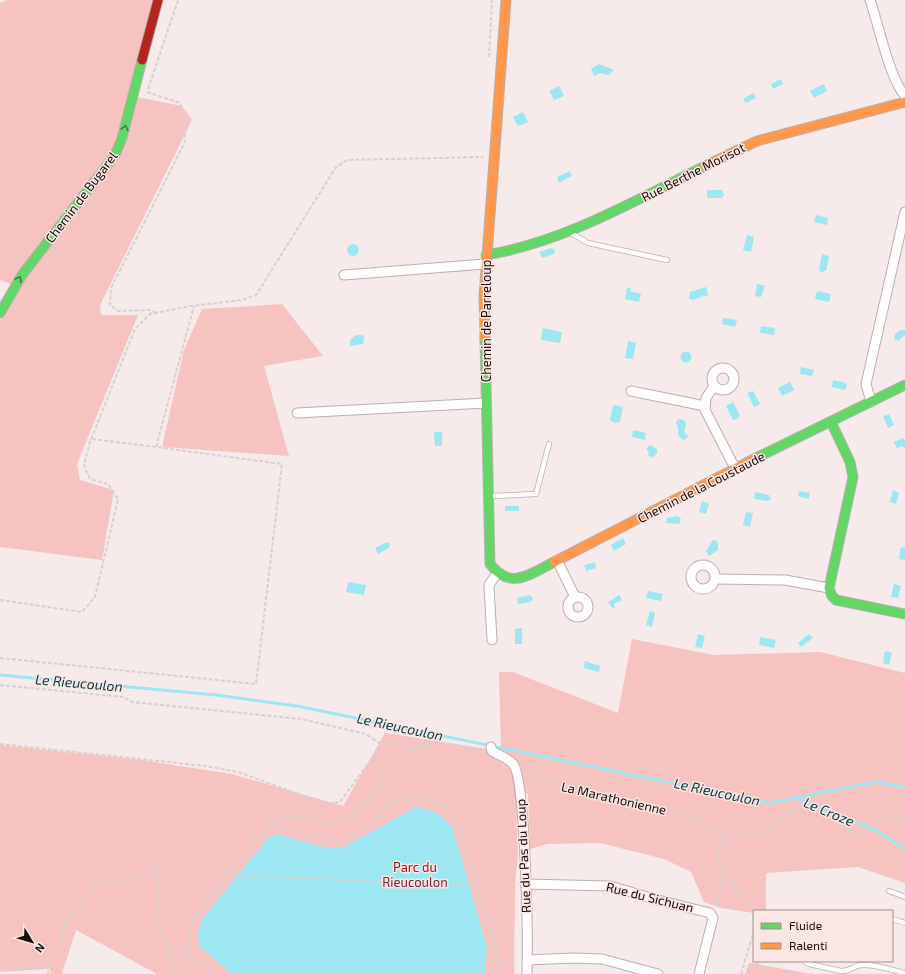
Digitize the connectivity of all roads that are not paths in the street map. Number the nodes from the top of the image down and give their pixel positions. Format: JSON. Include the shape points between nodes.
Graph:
{"nodes":[{"id":1,"x":158,"y":0,"type":"edge"},
{"id":2,"x":506,"y":0,"type":"edge"},
{"id":3,"x":870,"y":0,"type":"edge"},
{"id":4,"x":905,"y":96,"type":"edge"},
{"id":5,"x":905,"y":102,"type":"edge"},
{"id":6,"x":905,"y":212,"type":"edge"},
{"id":7,"x":569,"y":232,"type":"junction"},
{"id":8,"x":486,"y":259,"type":"junction"},
{"id":9,"x":667,"y":260,"type":"dead end"},
{"id":10,"x":344,"y":275,"type":"dead end"},
{"id":11,"x":0,"y":313,"type":"edge"},
{"id":12,"x":905,"y":385,"type":"edge"},
{"id":13,"x":714,"y":386,"type":"dead end"},
{"id":14,"x":631,"y":391,"type":"dead end"},
{"id":15,"x":871,"y":402,"type":"junction"},
{"id":16,"x":486,"y":403,"type":"junction"},
{"id":17,"x":706,"y":406,"type":"junction"},
{"id":18,"x":297,"y":414,"type":"dead end"},
{"id":19,"x":831,"y":422,"type":"junction"},
{"id":20,"x":549,"y":444,"type":"dead end"},
{"id":21,"x":734,"y":468,"type":"junction"},
{"id":22,"x":488,"y":496,"type":"junction"},
{"id":23,"x":557,"y":560,"type":"junction"},
{"id":24,"x":496,"y":573,"type":"junction"},
{"id":25,"x":715,"y":580,"type":"dead end"},
{"id":26,"x":829,"y":588,"type":"junction"},
{"id":27,"x":575,"y":597,"type":"dead end"},
{"id":28,"x":905,"y":614,"type":"edge"},
{"id":29,"x":492,"y":640,"type":"dead end"},
{"id":30,"x":492,"y":749,"type":"road end"},
{"id":31,"x":525,"y":884,"type":"junction"},
{"id":32,"x":889,"y":891,"type":"dead end"},
{"id":33,"x":905,"y":896,"type":"edge"},
{"id":34,"x":893,"y":919,"type":"edge"},
{"id":35,"x":905,"y":923,"type":"edge"},
{"id":36,"x":527,"y":960,"type":"junction"},
{"id":37,"x":806,"y":962,"type":"edge"},
{"id":38,"x":905,"y":973,"type":"edge"},
{"id":39,"x":527,"y":974,"type":"edge"},
{"id":40,"x":658,"y":974,"type":"edge"},
{"id":41,"x":699,"y":974,"type":"edge"}],
"edges":[{"from":11,"to":1,"type":"street","name":"Chemin de Bugarel","one_way":true,"via":[[22,275],[115,155],[122,138]]},
{"from":2,"to":8,"type":"street","name":"Chemin de Parreloup"},
{"from":3,"to":4,"type":"street","via":[[894,77]]},
{"from":5,"to":7,"type":"street","name":"Rue Berthe Morisot","via":[[744,145]]},
{"from":6,"to":15,"type":"street","via":[[866,384]]},
{"from":7,"to":8,"type":"street","name":"Rue Berthe Morisot"},
{"from":7,"to":9,"type":"lane","via":[[588,243]]},
{"from":8,"to":10,"type":"street"},
{"from":8,"to":16,"type":"street","name":"Chemin de Parreloup"},
{"from":12,"to":15,"type":"street","name":"Chemin de la Coustaude"},
{"from":13,"to":17,"type":"street","via":[[706,398]]},
{"from":14,"to":17,"type":"street"},
{"from":15,"to":19,"type":"street","name":"Chemin de la Coustaude"},
{"from":16,"to":18,"type":"street"},
{"from":16,"to":22,"type":"street","name":"Chemin de Parreloup"},
{"from":17,"to":21,"type":"street"},
{"from":19,"to":21,"type":"street","name":"Chemin de la Coustaude"},
{"from":19,"to":26,"type":"street","via":[[850,462],[853,478]]},
{"from":20,"to":22,"type":"lane","via":[[536,494]]},
{"from":21,"to":23,"type":"street","name":"Chemin de la Coustaude"},
{"from":22,"to":24,"type":"street","name":"Chemin de Parreloup","via":[[490,564]]},
{"from":23,"to":24,"type":"street","name":"Chemin de la Coustaude","via":[[524,577],[510,580]]},
{"from":23,"to":27,"type":"street"},
{"from":24,"to":29,"type":"street","via":[[489,585]]},
{"from":25,"to":26,"type":"street","via":[[784,580]]},
{"from":26,"to":28,"type":"street","via":[[836,600]]},
{"from":30,"to":31,"type":"street","name":"Rue du Pas du Loup","via":[[513,764],[519,779]]},
{"from":31,"to":36,"type":"street","name":"Rue du Pas du Loup"},
{"from":31,"to":41,"type":"street","name":"Rue du Sichuan","via":[[610,886],[710,913],[713,918]]},
{"from":32,"to":33,"type":"lane"},
{"from":34,"to":35,"type":"lane"},
{"from":36,"to":39,"type":"street","name":"Rue du Pas du Loup"},
{"from":36,"to":40,"type":"street","via":[[602,959]]},
{"from":37,"to":38,"type":"lane","via":[[841,971],[860,965],[871,965]]}]}
